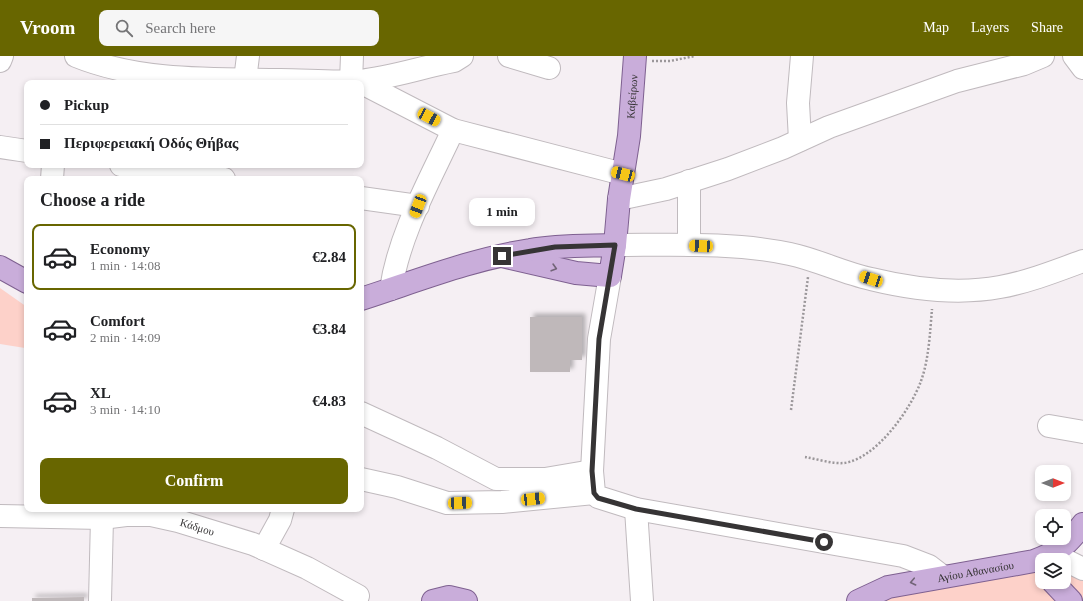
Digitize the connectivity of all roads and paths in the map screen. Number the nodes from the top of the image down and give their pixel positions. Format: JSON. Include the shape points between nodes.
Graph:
{"nodes":[{"id":1,"x":2,"y":56,"type":"edge"},
{"id":2,"x":76,"y":56,"type":"edge"},
{"id":3,"x":248,"y":56,"type":"edge"},
{"id":4,"x":352,"y":56,"type":"edge"},
{"id":5,"x":462,"y":56,"type":"edge"},
{"id":6,"x":509,"y":56,"type":"edge"},
{"id":7,"x":695,"y":56,"type":"edge"},
{"id":8,"x":802,"y":56,"type":"edge"},
{"id":9,"x":1043,"y":56,"type":"edge"},
{"id":10,"x":1074,"y":56,"type":"edge"},
{"id":11,"x":635,"y":58,"type":"edge"},
{"id":12,"x":0,"y":61,"type":"edge"},
{"id":13,"x":549,"y":68,"type":"dead end"},
{"id":14,"x":1083,"y":68,"type":"edge"},
{"id":15,"x":175,"y":80,"type":"edge"},
{"id":16,"x":245,"y":80,"type":"joint"},
{"id":17,"x":354,"y":80,"type":"edge"},
{"id":18,"x":362,"y":80,"type":"edge"},
{"id":19,"x":364,"y":86,"type":"edge"},
{"id":20,"x":453,"y":130,"type":"junction"},
{"id":21,"x":800,"y":140,"type":"junction"},
{"id":22,"x":0,"y":147,"type":"edge"},
{"id":23,"x":24,"y":151,"type":"edge"},
{"id":24,"x":147,"y":168,"type":"edge"},
{"id":25,"x":191,"y":173,"type":"edge"},
{"id":26,"x":623,"y":174,"type":"junction"},
{"id":27,"x":208,"y":176,"type":"edge"},
{"id":28,"x":688,"y":181,"type":"junction"},
{"id":29,"x":364,"y":198,"type":"edge"},
{"id":30,"x":619,"y":199,"type":"junction"},
{"id":31,"x":418,"y":206,"type":"junction"},
{"id":32,"x":615,"y":245,"type":"junction"},
{"id":33,"x":689,"y":245,"type":"junction"},
{"id":34,"x":502,"y":256,"type":"junction"},
{"id":35,"x":810,"y":260,"type":"junction"},
{"id":36,"x":1083,"y":261,"type":"edge"},
{"id":37,"x":0,"y":267,"type":"edge"},
{"id":38,"x":610,"y":276,"type":"junction"},
{"id":39,"x":24,"y":280,"type":"edge"},
{"id":40,"x":391,"y":289,"type":"junction"},
{"id":41,"x":933,"y":290,"type":"junction"},
{"id":42,"x":364,"y":298,"type":"edge"},
{"id":43,"x":791,"y":410,"type":"dead end"},
{"id":44,"x":364,"y":414,"type":"edge"},
{"id":45,"x":1050,"y":426,"type":"dead end"},
{"id":46,"x":1083,"y":432,"type":"edge"},
{"id":47,"x":805,"y":457,"type":"dead end"},
{"id":48,"x":592,"y":471,"type":"junction"},
{"id":49,"x":364,"y":480,"type":"edge"},
{"id":50,"x":594,"y":493,"type":"junction"},
{"id":51,"x":636,"y":509,"type":"junction"},
{"id":52,"x":283,"y":512,"type":"edge"},
{"id":53,"x":0,"y":516,"type":"edge"},
{"id":54,"x":102,"y":518,"type":"junction"},
{"id":55,"x":1083,"y":524,"type":"edge"},
{"id":56,"x":264,"y":549,"type":"junction"},
{"id":57,"x":1055,"y":553,"type":"edge"},
{"id":58,"x":1035,"y":563,"type":"edge"},
{"id":59,"x":1071,"y":567,"type":"edge"},
{"id":60,"x":1083,"y":569,"type":"edge"},
{"id":61,"x":942,"y":576,"type":"junction"},
{"id":62,"x":1060,"y":589,"type":"edge"},
{"id":63,"x":358,"y":596,"type":"dead end"},
{"id":64,"x":100,"y":601,"type":"edge"},
{"id":65,"x":433,"y":601,"type":"edge"},
{"id":66,"x":466,"y":601,"type":"edge"},
{"id":67,"x":642,"y":601,"type":"edge"},
{"id":68,"x":858,"y":601,"type":"edge"},
{"id":69,"x":1071,"y":601,"type":"edge"}],
"edges":[{"from":1,"to":12,"type":"street"},
{"from":2,"to":15,"type":"street","via":[[98,65]]},
{"from":3,"to":16,"type":"street"},
{"from":4,"to":17,"type":"street"},
{"from":5,"to":18,"type":"street","via":[[454,61],[388,77]]},
{"from":6,"to":13,"type":"street"},
{"from":7,"to":11,"type":"path","via":[[670,61]]},
{"from":8,"to":21,"type":"street","via":[[798,103]]},
{"from":9,"to":21,"type":"street","via":[[1024,64],[957,81]]},
{"from":10,"to":14,"type":"street"},
{"from":11,"to":26,"type":"main road","name":"Καβείρων","via":[[629,136]]},
{"from":15,"to":16,"type":"street"},
{"from":19,"to":20,"type":"street"},
{"from":20,"to":26,"type":"street"},
{"from":20,"to":31,"type":"street"},
{"from":21,"to":28,"type":"street","via":[[728,169]]},
{"from":22,"to":23,"type":"street"},
{"from":24,"to":25,"type":"street"},
{"from":25,"to":27,"type":"street"},
{"from":26,"to":30,"type":"main road","name":"Καβείρων"},
{"from":28,"to":30,"type":"street","via":[[666,189]]},
{"from":28,"to":33,"type":"street"},
{"from":29,"to":31,"type":"street"},
{"from":30,"to":32,"type":"main road","name":"Καβείρων"},
{"from":31,"to":40,"type":"street","via":[[394,268]]},
{"from":32,"to":33,"type":"street"},
{"from":32,"to":34,"type":"main road","via":[[555,247]]},
{"from":32,"to":38,"type":"main road","name":"Καβείρων"},
{"from":33,"to":35,"type":"street","via":[[764,250]]},
{"from":34,"to":38,"type":"main road","one_way":true,"via":[[561,270]]},
{"from":34,"to":40,"type":"main road"},
{"from":35,"to":41,"type":"street","via":[[871,279]]},
{"from":35,"to":43,"type":"path"},
{"from":36,"to":41,"type":"street","via":[[1039,277],[1000,287],[963,291]]},
{"from":37,"to":39,"type":"main road"},
{"from":38,"to":48,"type":"street","via":[[599,339]]},
{"from":40,"to":42,"type":"main road"},
{"from":41,"to":47,"type":"path","via":[[931,327],[921,381],[910,405],[884,438],[861,458],[843,463]]},
{"from":44,"to":48,"type":"street","via":[[496,479],[545,479]]},
{"from":45,"to":46,"type":"street"},
{"from":48,"to":50,"type":"street"},
{"from":49,"to":50,"type":"street","via":[[447,503],[502,502]]},
{"from":50,"to":51,"type":"street","via":[[598,498]]},
{"from":51,"to":61,"type":"street","via":[[903,556],[929,566]]},
{"from":51,"to":67,"type":"street"},
{"from":52,"to":56,"type":"street"},
{"from":53,"to":54,"type":"street","name":"Κάδμου"},
{"from":54,"to":56,"type":"street","name":"Κάδμου","via":[[126,515],[178,521]]},
{"from":54,"to":64,"type":"street"},
{"from":55,"to":57,"type":"main road","name":"Αγίου Αθανασίου","via":[[1066,545]]},
{"from":56,"to":63,"type":"street","name":"Κάδμου","via":[[307,568]]},
{"from":58,"to":61,"type":"main road","name":"Αγίου Αθανασίου"},
{"from":59,"to":60,"type":"street"},
{"from":61,"to":68,"type":"main road","name":"Αγίου Αθανασίου","one_way":true,"via":[[888,587]]},
{"from":62,"to":69,"type":"main road"},
{"from":65,"to":66,"type":"main road","via":[[449,597]]}]}
